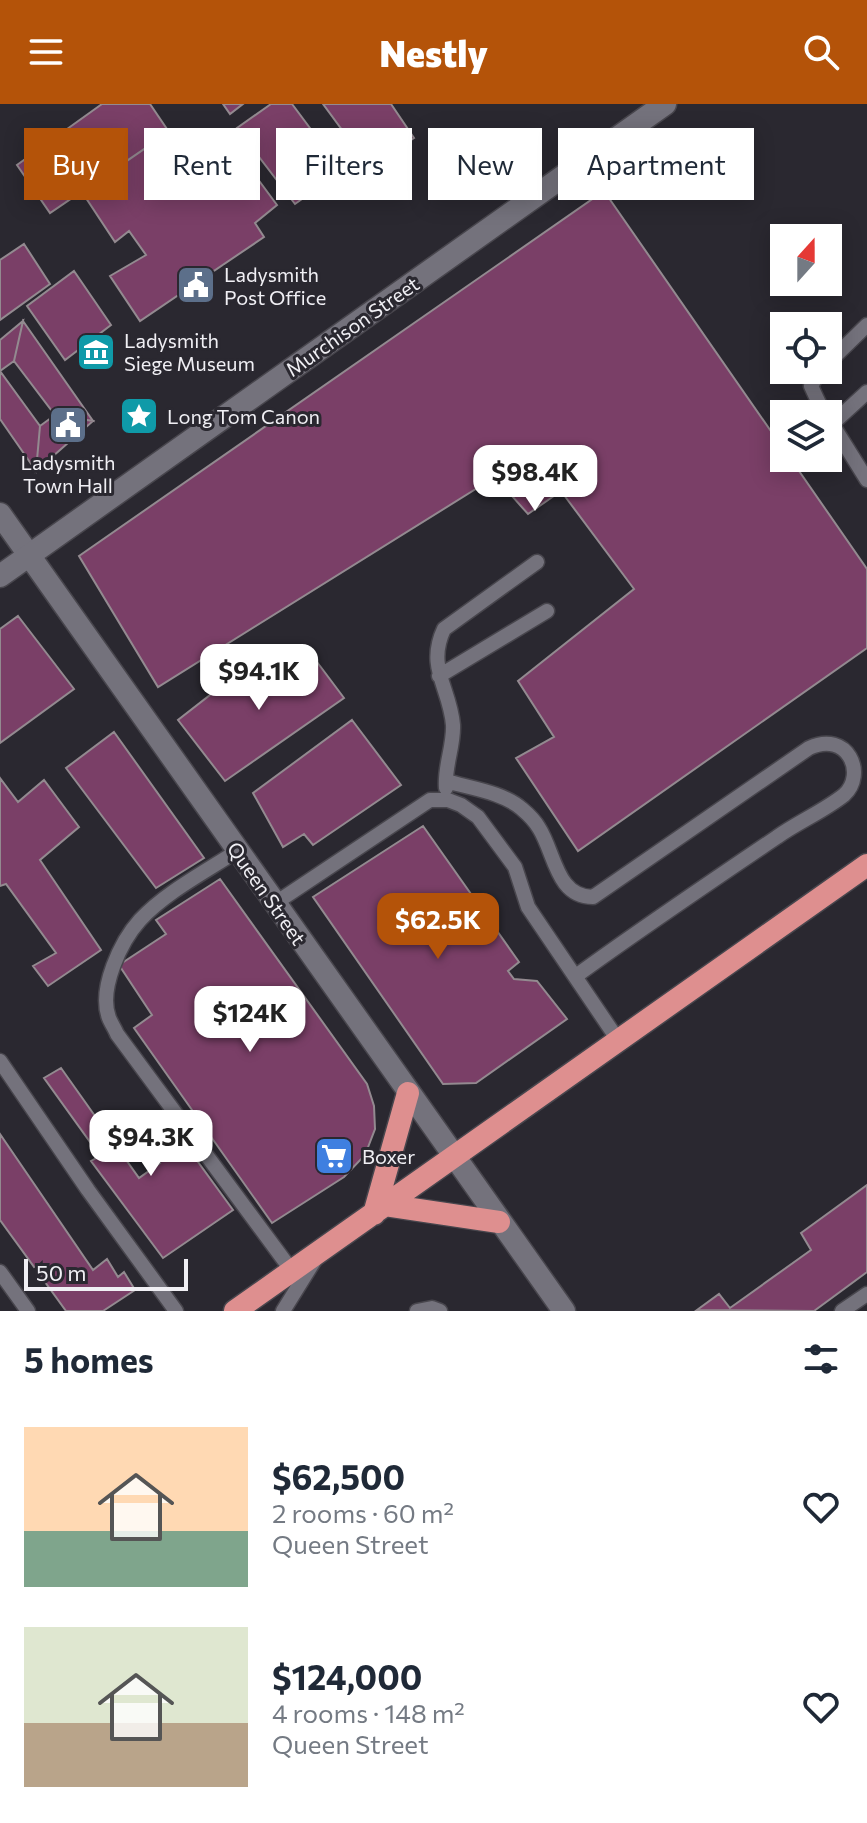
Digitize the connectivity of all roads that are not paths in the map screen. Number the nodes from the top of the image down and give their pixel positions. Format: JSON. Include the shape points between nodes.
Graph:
{"nodes":[{"id":1,"x":665,"y":104,"type":"edge"},
{"id":2,"x":867,"y":325,"type":"edge"},
{"id":3,"x":842,"y":349,"type":"edge"},
{"id":4,"x":867,"y":392,"type":"edge"},
{"id":5,"x":842,"y":409,"type":"edge"},
{"id":6,"x":842,"y":441,"type":"edge"},
{"id":7,"x":867,"y":480,"type":"edge"},
{"id":8,"x":0,"y":514,"type":"edge"},
{"id":9,"x":29,"y":555,"type":"junction"},
{"id":10,"x":537,"y":562,"type":"dead end"},
{"id":11,"x":0,"y":576,"type":"edge"},
{"id":12,"x":547,"y":611,"type":"dead end"},
{"id":13,"x":439,"y":676,"type":"junction"},
{"id":14,"x":446,"y":781,"type":"junction"},
{"id":15,"x":448,"y":800,"type":"junction"},
{"id":16,"x":237,"y":851,"type":"junction"},
{"id":17,"x":867,"y":865,"type":"edge"},
{"id":18,"x":274,"y":904,"type":"junction"},
{"id":19,"x":576,"y":976,"type":"junction"},
{"id":20,"x":618,"y":1040,"type":"junction"},
{"id":21,"x":0,"y":1061,"type":"edge"},
{"id":22,"x":408,"y":1093,"type":"junction"},
{"id":23,"x":453,"y":1157,"type":"junction"},
{"id":24,"x":380,"y":1210,"type":"junction"},
{"id":25,"x":499,"y":1222,"type":"junction"},
{"id":26,"x":321,"y":1251,"type":"junction"},
{"id":27,"x":292,"y":1271,"type":"junction"},
{"id":28,"x":0,"y":1272,"type":"edge"},
{"id":29,"x":867,"y":1294,"type":"edge"},
{"id":30,"x":28,"y":1311,"type":"edge"},
{"id":31,"x":176,"y":1311,"type":"edge"},
{"id":32,"x":235,"y":1311,"type":"edge"},
{"id":33,"x":283,"y":1311,"type":"edge"},
{"id":34,"x":417,"y":1311,"type":"edge"},
{"id":35,"x":440,"y":1311,"type":"edge"},
{"id":36,"x":564,"y":1311,"type":"edge"},
{"id":37,"x":842,"y":1311,"type":"edge"}],
"edges":[{"from":1,"to":9,"type":"street","name":"Murchison Street"},
{"from":2,"to":3,"type":"lane"},
{"from":4,"to":5,"type":"lane"},
{"from":6,"to":7,"type":"lane"},
{"from":8,"to":9,"type":"street","name":"Queen Street"},
{"from":9,"to":11,"type":"street","name":"Murchison Street"},
{"from":9,"to":16,"type":"street","name":"Queen Street"},
{"from":10,"to":13,"type":"lane","via":[[444,629],[437,644]]},
{"from":12,"to":13,"type":"lane"},
{"from":13,"to":14,"type":"lane","via":[[453,727]]},
{"from":14,"to":15,"type":"lane"},
{"from":14,"to":19,"type":"lane","via":[[519,807],[539,827],[562,880],[583,897],[593,897],[809,748],[833,743],[851,758],[855,782],[846,793]]},
{"from":15,"to":18,"type":"lane","via":[[430,800]]},
{"from":15,"to":19,"type":"lane","via":[[478,817],[515,867],[528,907]]},
{"from":16,"to":18,"type":"street","name":"Queen Street"},
{"from":16,"to":27,"type":"lane","via":[[140,921],[111,969],[107,1015]]},
{"from":17,"to":20,"type":"highway"},
{"from":18,"to":22,"type":"street","name":"Queen Street"},
{"from":19,"to":20,"type":"lane"},
{"from":20,"to":23,"type":"highway"},
{"from":21,"to":31,"type":"lane"},
{"from":22,"to":23,"type":"street","name":"Queen Street"},
{"from":22,"to":24,"type":"highway"},
{"from":23,"to":24,"type":"highway"},
{"from":23,"to":25,"type":"street","name":"Queen Street"},
{"from":24,"to":25,"type":"highway"},
{"from":24,"to":26,"type":"highway"},
{"from":25,"to":36,"type":"street","name":"Queen Street"},
{"from":26,"to":27,"type":"highway"},
{"from":26,"to":33,"type":"lane"},
{"from":27,"to":32,"type":"highway"},
{"from":28,"to":30,"type":"lane"},
{"from":29,"to":37,"type":"lane"},
{"from":34,"to":35,"type":"lane"}]}
